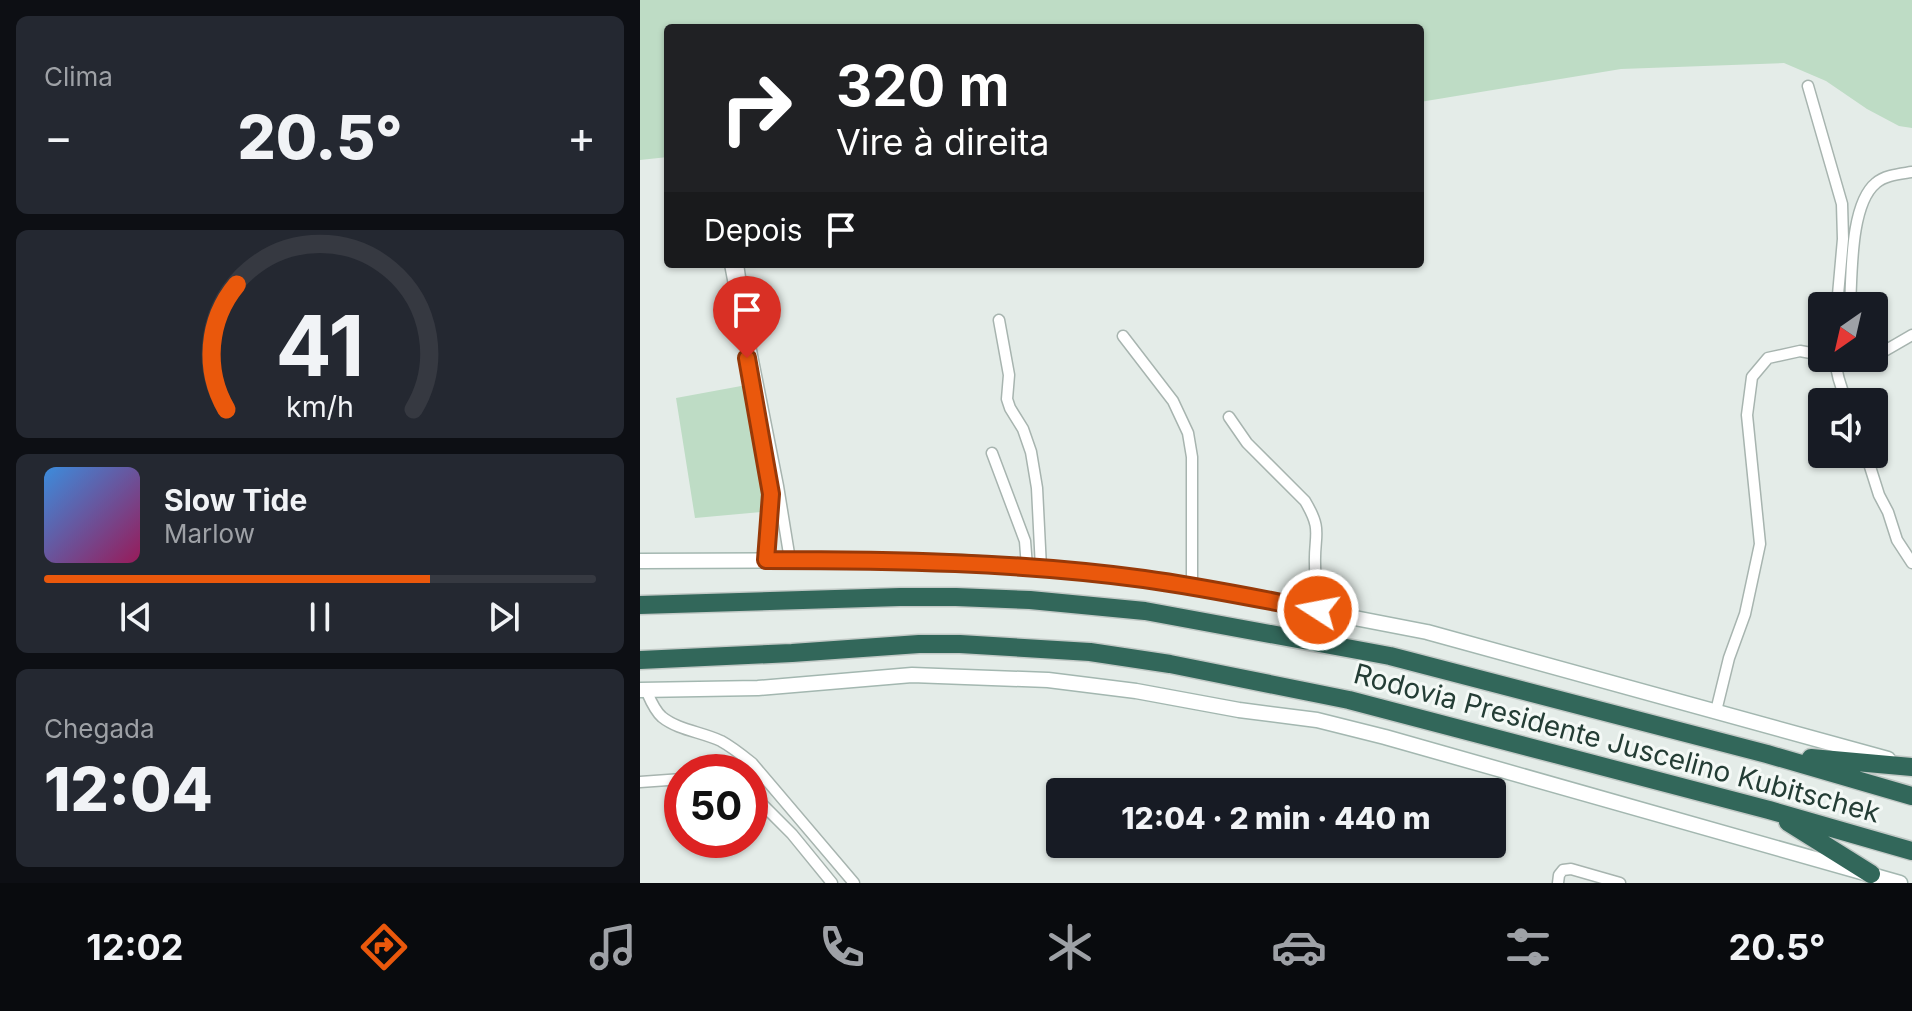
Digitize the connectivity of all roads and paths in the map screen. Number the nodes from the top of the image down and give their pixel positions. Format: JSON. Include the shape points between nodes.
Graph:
{"nodes":[{"id":1,"x":1808,"y":86,"type":"dead end"},
{"id":2,"x":1912,"y":172,"type":"edge"},
{"id":3,"x":731,"y":268,"type":"edge"},
{"id":4,"x":739,"y":268,"type":"edge"},
{"id":5,"x":1838,"y":292,"type":"edge"},
{"id":6,"x":1851,"y":292,"type":"edge"},
{"id":7,"x":999,"y":320,"type":"dead end"},
{"id":8,"x":1912,"y":335,"type":"edge"},
{"id":9,"x":1123,"y":336,"type":"dead end"},
{"id":10,"x":1888,"y":349,"type":"edge"},
{"id":11,"x":1808,"y":352,"type":"edge"},
{"id":12,"x":1229,"y":417,"type":"dead end"},
{"id":13,"x":992,"y":453,"type":"dead end"},
{"id":14,"x":1870,"y":468,"type":"edge"},
{"id":15,"x":766,"y":560,"type":"junction"},
{"id":16,"x":790,"y":560,"type":"junction"},
{"id":17,"x":640,"y":561,"type":"edge"},
{"id":18,"x":1912,"y":563,"type":"edge"},
{"id":19,"x":1034,"y":567,"type":"junction"},
{"id":20,"x":1192,"y":586,"type":"junction"},
{"id":21,"x":640,"y":605,"type":"edge"},
{"id":22,"x":1318,"y":610,"type":"junction"},
{"id":23,"x":640,"y":660,"type":"edge"},
{"id":24,"x":643,"y":690,"type":"edge"},
{"id":25,"x":1716,"y":711,"type":"junction"},
{"id":26,"x":1767,"y":754,"type":"junction"},
{"id":27,"x":1912,"y":766,"type":"edge"},
{"id":28,"x":664,"y":780,"type":"edge"},
{"id":29,"x":640,"y":782,"type":"edge"},
{"id":30,"x":1912,"y":796,"type":"edge"},
{"id":31,"x":768,"y":810,"type":"edge"},
{"id":32,"x":1769,"y":810,"type":"junction"},
{"id":33,"x":1912,"y":851,"type":"edge"},
{"id":34,"x":1870,"y":879,"type":"edge"},
{"id":35,"x":832,"y":883,"type":"edge"},
{"id":36,"x":854,"y":883,"type":"edge"},
{"id":37,"x":1558,"y":883,"type":"edge"},
{"id":38,"x":1620,"y":883,"type":"edge"},
{"id":39,"x":1900,"y":883,"type":"edge"}],
"edges":[{"from":1,"to":5,"type":"street","via":[[1842,204]]},
{"from":2,"to":6,"type":"street","via":[[1877,182],[1864,197],[1854,236]]},
{"from":3,"to":15,"type":"street","via":[[771,494]]},
{"from":4,"to":16,"type":"street"},
{"from":7,"to":19,"type":"street","via":[[1009,375],[1007,399],[1031,452],[1037,488]]},
{"from":8,"to":10,"type":"street"},
{"from":9,"to":20,"type":"street","via":[[1173,401],[1188,433]]},
{"from":11,"to":25,"type":"street","via":[[1768,358],[1752,377],[1747,415],[1760,544]]},
{"from":12,"to":22,"type":"street","via":[[1311,512],[1318,532]]},
{"from":13,"to":19,"type":"street"},
{"from":14,"to":18,"type":"street","via":[[1897,540]]},
{"from":15,"to":16,"type":"main road"},
{"from":15,"to":17,"type":"main road"},
{"from":16,"to":19,"type":"main road"},
{"from":19,"to":20,"type":"main road"},
{"from":20,"to":22,"type":"main road"},
{"from":21,"to":26,"type":"highway","name":"Rodovia Presidente Juscelino Kubitschek","via":[[956,597],[1145,611],[1390,656]]},
{"from":22,"to":25,"type":"main road","via":[[1427,632]]},
{"from":23,"to":32,"type":"highway","name":"Rodovia Presidente Juscelino Kubitschek","via":[[919,644],[1090,652],[1349,700]]},
{"from":24,"to":34,"type":"main road","via":[[758,688],[912,675],[1048,680],[1136,691],[1331,723]]},
{"from":24,"to":36,"type":"street","via":[[660,716],[719,741],[752,763]]},
{"from":25,"to":27,"type":"main road"},
{"from":26,"to":27,"type":"highway"},
{"from":26,"to":30,"type":"highway","name":"Rodovia Presidente Juscelino Kubitschek"},
{"from":28,"to":29,"type":"street"},
{"from":31,"to":35,"type":"street"},
{"from":32,"to":33,"type":"highway","name":"Rodovia Presidente Juscelino Kubitschek"},
{"from":32,"to":34,"type":"highway"},
{"from":34,"to":39,"type":"main road"},
{"from":37,"to":38,"type":"street","via":[[1563,870],[1571,869]]}]}
